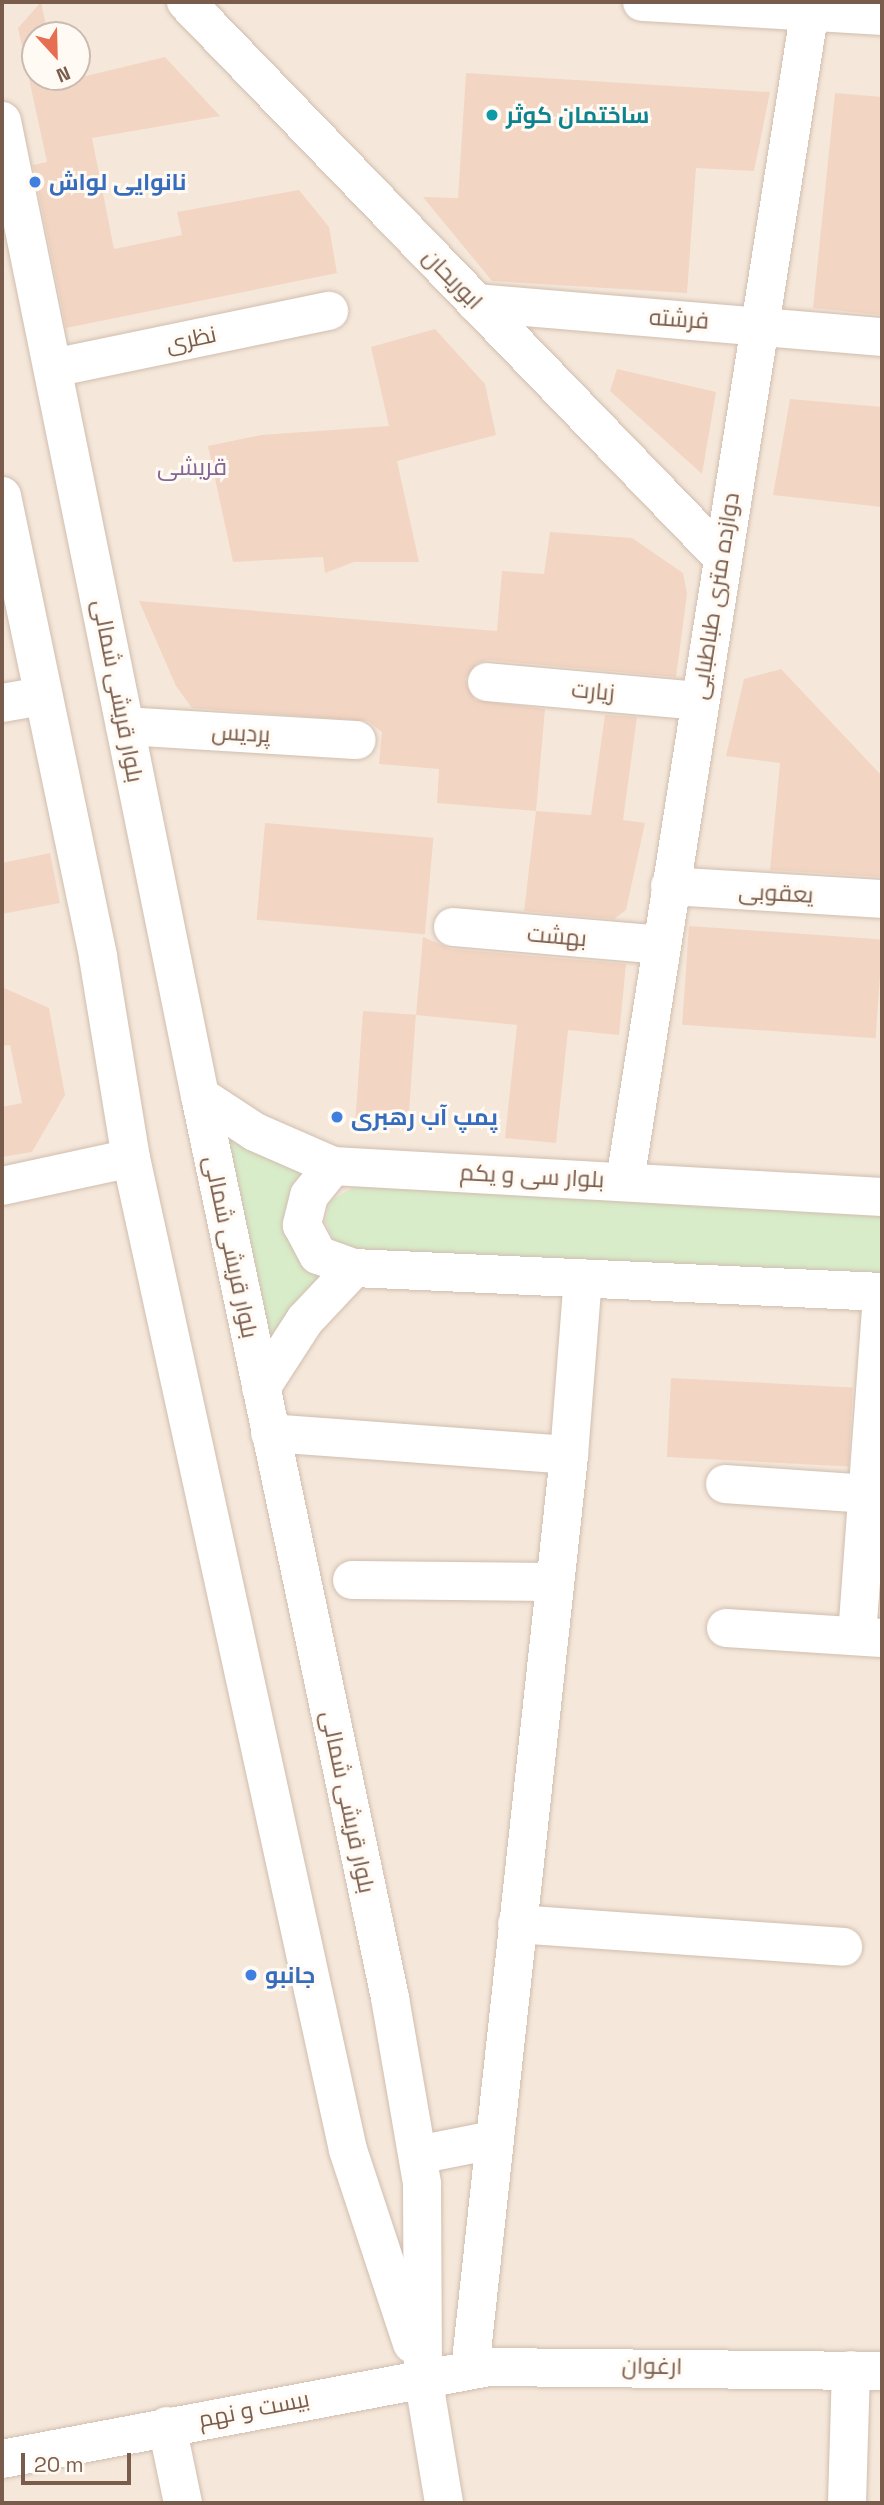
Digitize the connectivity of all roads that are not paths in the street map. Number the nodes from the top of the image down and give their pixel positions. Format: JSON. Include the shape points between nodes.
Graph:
{"nodes":[{"id":1,"x":187,"y":2,"type":"edge"},
{"id":2,"x":642,"y":2,"type":"edge"},
{"id":3,"x":810,"y":7,"type":"edge"},
{"id":4,"x":882,"y":16,"type":"edge"},
{"id":5,"x":2,"y":121,"type":"edge"},
{"id":6,"x":476,"y":303,"type":"junction"},
{"id":7,"x":329,"y":311,"type":"dead end"},
{"id":8,"x":757,"y":324,"type":"junction"},
{"id":9,"x":882,"y":337,"type":"edge"},
{"id":10,"x":52,"y":368,"type":"junction"},
{"id":11,"x":2,"y":496,"type":"edge"},
{"id":12,"x":721,"y":556,"type":"junction"},
{"id":13,"x":487,"y":682,"type":"dead end"},
{"id":14,"x":40,"y":696,"type":"junction"},
{"id":15,"x":699,"y":701,"type":"junction"},
{"id":16,"x":2,"y":703,"type":"edge"},
{"id":17,"x":125,"y":726,"type":"junction"},
{"id":18,"x":357,"y":740,"type":"dead end"},
{"id":19,"x":670,"y":886,"type":"junction"},
{"id":20,"x":882,"y":899,"type":"edge"},
{"id":21,"x":453,"y":927,"type":"dead end"},
{"id":22,"x":661,"y":945,"type":"junction"},
{"id":23,"x":200,"y":1096,"type":"junction"},
{"id":24,"x":131,"y":1158,"type":"junction"},
{"id":25,"x":333,"y":1166,"type":"junction"},
{"id":26,"x":625,"y":1181,"type":"junction"},
{"id":27,"x":2,"y":1186,"type":"edge"},
{"id":28,"x":882,"y":1197,"type":"edge"},
{"id":29,"x":354,"y":1268,"type":"junction"},
{"id":30,"x":583,"y":1279,"type":"junction"},
{"id":31,"x":882,"y":1293,"type":"edge"},
{"id":32,"x":261,"y":1388,"type":"junction"},
{"id":33,"x":270,"y":1433,"type":"junction"},
{"id":34,"x":569,"y":1455,"type":"junction"},
{"id":35,"x":725,"y":1484,"type":"dead end"},
{"id":36,"x":875,"y":1495,"type":"edge"},
{"id":37,"x":352,"y":1580,"type":"dead end"},
{"id":38,"x":555,"y":1582,"type":"junction"},
{"id":39,"x":726,"y":1628,"type":"dead end"},
{"id":40,"x":869,"y":1637,"type":"edge"},
{"id":41,"x":517,"y":1924,"type":"junction"},
{"id":42,"x":843,"y":1947,"type":"dead end"},
{"id":43,"x":493,"y":2140,"type":"junction"},
{"id":44,"x":418,"y":2155,"type":"junction"},
{"id":45,"x":353,"y":2170,"type":"junction"},
{"id":46,"x":470,"y":2370,"type":"junction"},
{"id":47,"x":867,"y":2371,"type":"edge"},
{"id":48,"x":423,"y":2376,"type":"junction"},
{"id":49,"x":167,"y":2426,"type":"junction"},
{"id":50,"x":2,"y":2459,"type":"edge"},
{"id":51,"x":183,"y":2503,"type":"edge"},
{"id":52,"x":444,"y":2503,"type":"edge"},
{"id":53,"x":847,"y":2503,"type":"edge"}],
"edges":[{"from":1,"to":6,"type":"street","name":"ابوریحان"},
{"from":2,"to":3,"type":"street"},
{"from":3,"to":4,"type":"street"},
{"from":3,"to":8,"type":"street","name":"دوازده متری طباطبایی"},
{"from":5,"to":10,"type":"street","name":"بلوار قریشی شمالی"},
{"from":6,"to":8,"type":"street","name":"فرشته"},
{"from":6,"to":12,"type":"street","name":"ابوریحان"},
{"from":7,"to":10,"type":"street","name":"نظری"},
{"from":8,"to":9,"type":"street","name":"فرشته"},
{"from":8,"to":12,"type":"street","name":"دوازده متری طباطبایی"},
{"from":10,"to":17,"type":"street","name":"بلوار قریشی شمالی"},
{"from":11,"to":14,"type":"street","name":"بلوار قریشی شمالی"},
{"from":12,"to":15,"type":"street","name":"دوازده متری طباطبایی"},
{"from":13,"to":15,"type":"street","name":"زیارت"},
{"from":14,"to":16,"type":"street"},
{"from":14,"to":24,"type":"street","name":"بلوار قریشی شمالی","via":[[98,957]]},
{"from":15,"to":19,"type":"street","name":"دوازده متری طباطبایی"},
{"from":17,"to":18,"type":"street","name":"پردیس"},
{"from":17,"to":23,"type":"street","name":"بلوار قریشی شمالی"},
{"from":19,"to":20,"type":"street","name":"یعقوبی"},
{"from":19,"to":22,"type":"street","name":"دوازده متری طباطبایی"},
{"from":21,"to":22,"type":"street","name":"بهشت"},
{"from":22,"to":26,"type":"street","name":"دوازده متری طباطبایی"},
{"from":23,"to":25,"type":"street","name":"بلوار سی و یکم","via":[[255,1132]]},
{"from":23,"to":32,"type":"street","name":"بلوار قریشی شمالی"},
{"from":24,"to":27,"type":"street"},
{"from":24,"to":45,"type":"street","name":"بلوار قریشی شمالی"},
{"from":25,"to":26,"type":"street","name":"بلوار سی و یکم"},
{"from":25,"to":29,"type":"street","via":[[309,1196],[302,1225],[318,1255]]},
{"from":26,"to":28,"type":"street","name":"بلوار سی و یکم"},
{"from":29,"to":30,"type":"street"},
{"from":29,"to":32,"type":"street","via":[[304,1320]]},
{"from":30,"to":31,"type":"street"},
{"from":30,"to":34,"type":"street"},
{"from":31,"to":36,"type":"street"},
{"from":32,"to":33,"type":"street","name":"بلوار قریشی شمالی"},
{"from":33,"to":34,"type":"street"},
{"from":33,"to":44,"type":"street","name":"بلوار قریشی شمالی","via":[[390,1998]]},
{"from":34,"to":38,"type":"street"},
{"from":35,"to":36,"type":"street"},
{"from":36,"to":40,"type":"street"},
{"from":37,"to":38,"type":"street"},
{"from":38,"to":41,"type":"street"},
{"from":39,"to":40,"type":"street"},
{"from":41,"to":42,"type":"street"},
{"from":41,"to":43,"type":"street"},
{"from":43,"to":44,"type":"street"},
{"from":43,"to":46,"type":"street"},
{"from":44,"to":45,"type":"street","via":[[407,2171],[390,2181],[370,2181]]},
{"from":44,"to":48,"type":"street","name":"بلوار قریشی شمالی"},
{"from":45,"to":48,"type":"street","name":"بلوار قریشی شمالی"},
{"from":46,"to":47,"type":"street","name":"ارغوان","via":[[605,2365]]},
{"from":46,"to":48,"type":"street","name":"ارغوان"},
{"from":47,"to":53,"type":"street"},
{"from":48,"to":49,"type":"street","name":"بیست و نهم"},
{"from":48,"to":52,"type":"street","name":"بلوار قریشی شمالی"},
{"from":49,"to":50,"type":"street","name":"بیست و نهم"},
{"from":49,"to":51,"type":"street"}]}
